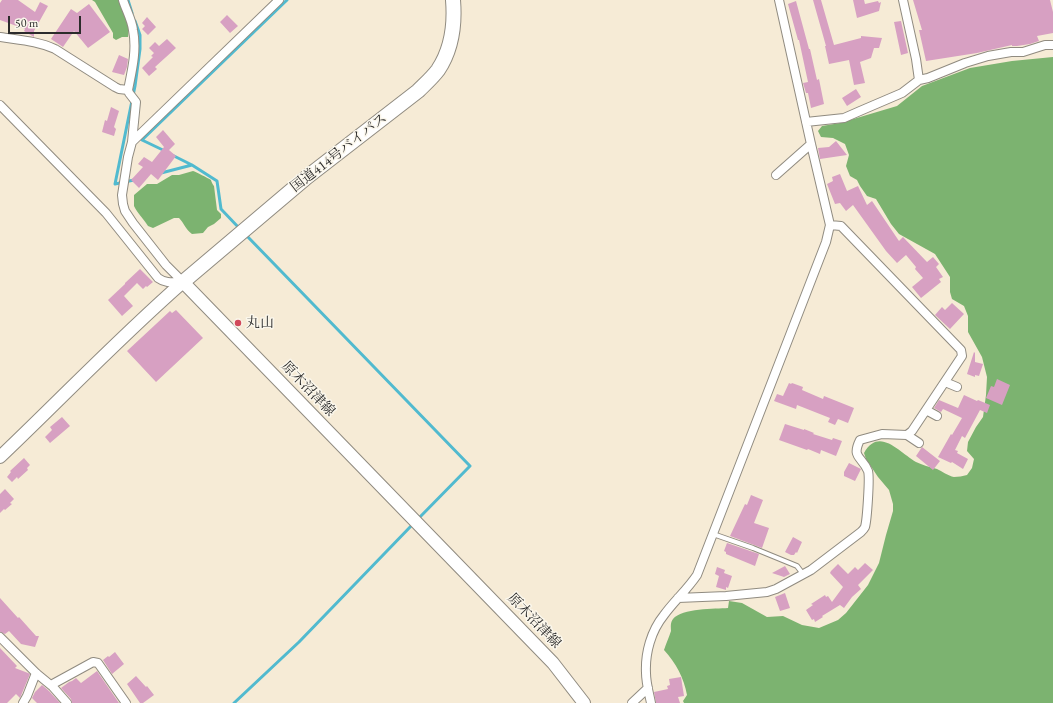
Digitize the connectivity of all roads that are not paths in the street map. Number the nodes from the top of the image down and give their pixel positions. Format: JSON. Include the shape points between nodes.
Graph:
{"nodes":[{"id":1,"x":123,"y":0,"type":"edge"},
{"id":2,"x":279,"y":0,"type":"edge"},
{"id":3,"x":453,"y":0,"type":"edge"},
{"id":4,"x":780,"y":0,"type":"edge"},
{"id":5,"x":903,"y":0,"type":"edge"},
{"id":6,"x":0,"y":37,"type":"edge"},
{"id":7,"x":1053,"y":44,"type":"edge"},
{"id":8,"x":919,"y":80,"type":"junction"},
{"id":9,"x":129,"y":92,"type":"junction"},
{"id":10,"x":0,"y":105,"type":"edge"},
{"id":11,"x":806,"y":122,"type":"junction"},
{"id":12,"x":132,"y":142,"type":"junction"},
{"id":13,"x":811,"y":144,"type":"junction"},
{"id":14,"x":776,"y":175,"type":"dead end"},
{"id":15,"x":830,"y":225,"type":"junction"},
{"id":16,"x":183,"y":282,"type":"junction"},
{"id":17,"x":945,"y":382,"type":"junction"},
{"id":18,"x":956,"y":387,"type":"dead end"},
{"id":19,"x":926,"y":410,"type":"junction"},
{"id":20,"x":937,"y":416,"type":"dead end"},
{"id":21,"x":907,"y":435,"type":"junction"},
{"id":22,"x":919,"y":443,"type":"dead end"},
{"id":23,"x":0,"y":457,"type":"edge"},
{"id":24,"x":713,"y":534,"type":"junction"},
{"id":25,"x":803,"y":574,"type":"junction"},
{"id":26,"x":678,"y":598,"type":"junction"},
{"id":27,"x":0,"y":637,"type":"edge"},
{"id":28,"x":36,"y":673,"type":"junction"},
{"id":29,"x":51,"y":685,"type":"junction"},
{"id":30,"x":648,"y":688,"type":"junction"},
{"id":31,"x":23,"y":703,"type":"edge"},
{"id":32,"x":67,"y":703,"type":"edge"},
{"id":33,"x":126,"y":703,"type":"edge"},
{"id":34,"x":584,"y":703,"type":"edge"},
{"id":35,"x":632,"y":703,"type":"edge"},
{"id":36,"x":651,"y":703,"type":"edge"}],
"edges":[{"from":1,"to":9,"type":"street","via":[[133,29],[135,47]]},
{"from":2,"to":12,"type":"street"},
{"from":3,"to":16,"type":"highway","name":"国道414号バイパス","via":[[454,19],[447,52],[438,70],[429,80],[307,177]]},
{"from":4,"to":11,"type":"street"},
{"from":5,"to":8,"type":"street"},
{"from":6,"to":9,"type":"street","via":[[48,46],[119,89]]},
{"from":7,"to":8,"type":"street","via":[[1023,52],[988,56]]},
{"from":8,"to":11,"type":"street","via":[[902,93],[844,118]]},
{"from":9,"to":12,"type":"street","via":[[135,101]]},
{"from":10,"to":16,"type":"street","via":[[106,213],[158,278],[168,283]]},
{"from":11,"to":13,"type":"street"},
{"from":12,"to":16,"type":"street","via":[[122,204],[133,223]]},
{"from":13,"to":14,"type":"street"},
{"from":13,"to":15,"type":"street"},
{"from":15,"to":17,"type":"street","via":[[841,226],[961,350],[962,356]]},
{"from":15,"to":24,"type":"street","via":[[826,242]]},
{"from":16,"to":23,"type":"main road"},
{"from":16,"to":34,"type":"main road","name":"原木沼津線","via":[[553,663]]},
{"from":17,"to":18,"type":"street"},
{"from":17,"to":19,"type":"street"},
{"from":19,"to":20,"type":"street"},
{"from":19,"to":21,"type":"street"},
{"from":21,"to":22,"type":"street"},
{"from":21,"to":25,"type":"street","via":[[882,434],[860,440],[857,453],[869,476],[864,528]]},
{"from":24,"to":25,"type":"lane","via":[[797,566]]},
{"from":24,"to":26,"type":"street","via":[[697,575]]},
{"from":25,"to":26,"type":"street","via":[[767,592]]},
{"from":26,"to":30,"type":"street","via":[[663,615],[650,640],[646,667]]},
{"from":27,"to":28,"type":"street"},
{"from":28,"to":29,"type":"street"},
{"from":28,"to":31,"type":"street"},
{"from":29,"to":32,"type":"street"},
{"from":29,"to":33,"type":"street","via":[[93,662],[98,663]]},
{"from":30,"to":35,"type":"street"},
{"from":30,"to":36,"type":"street"}]}
